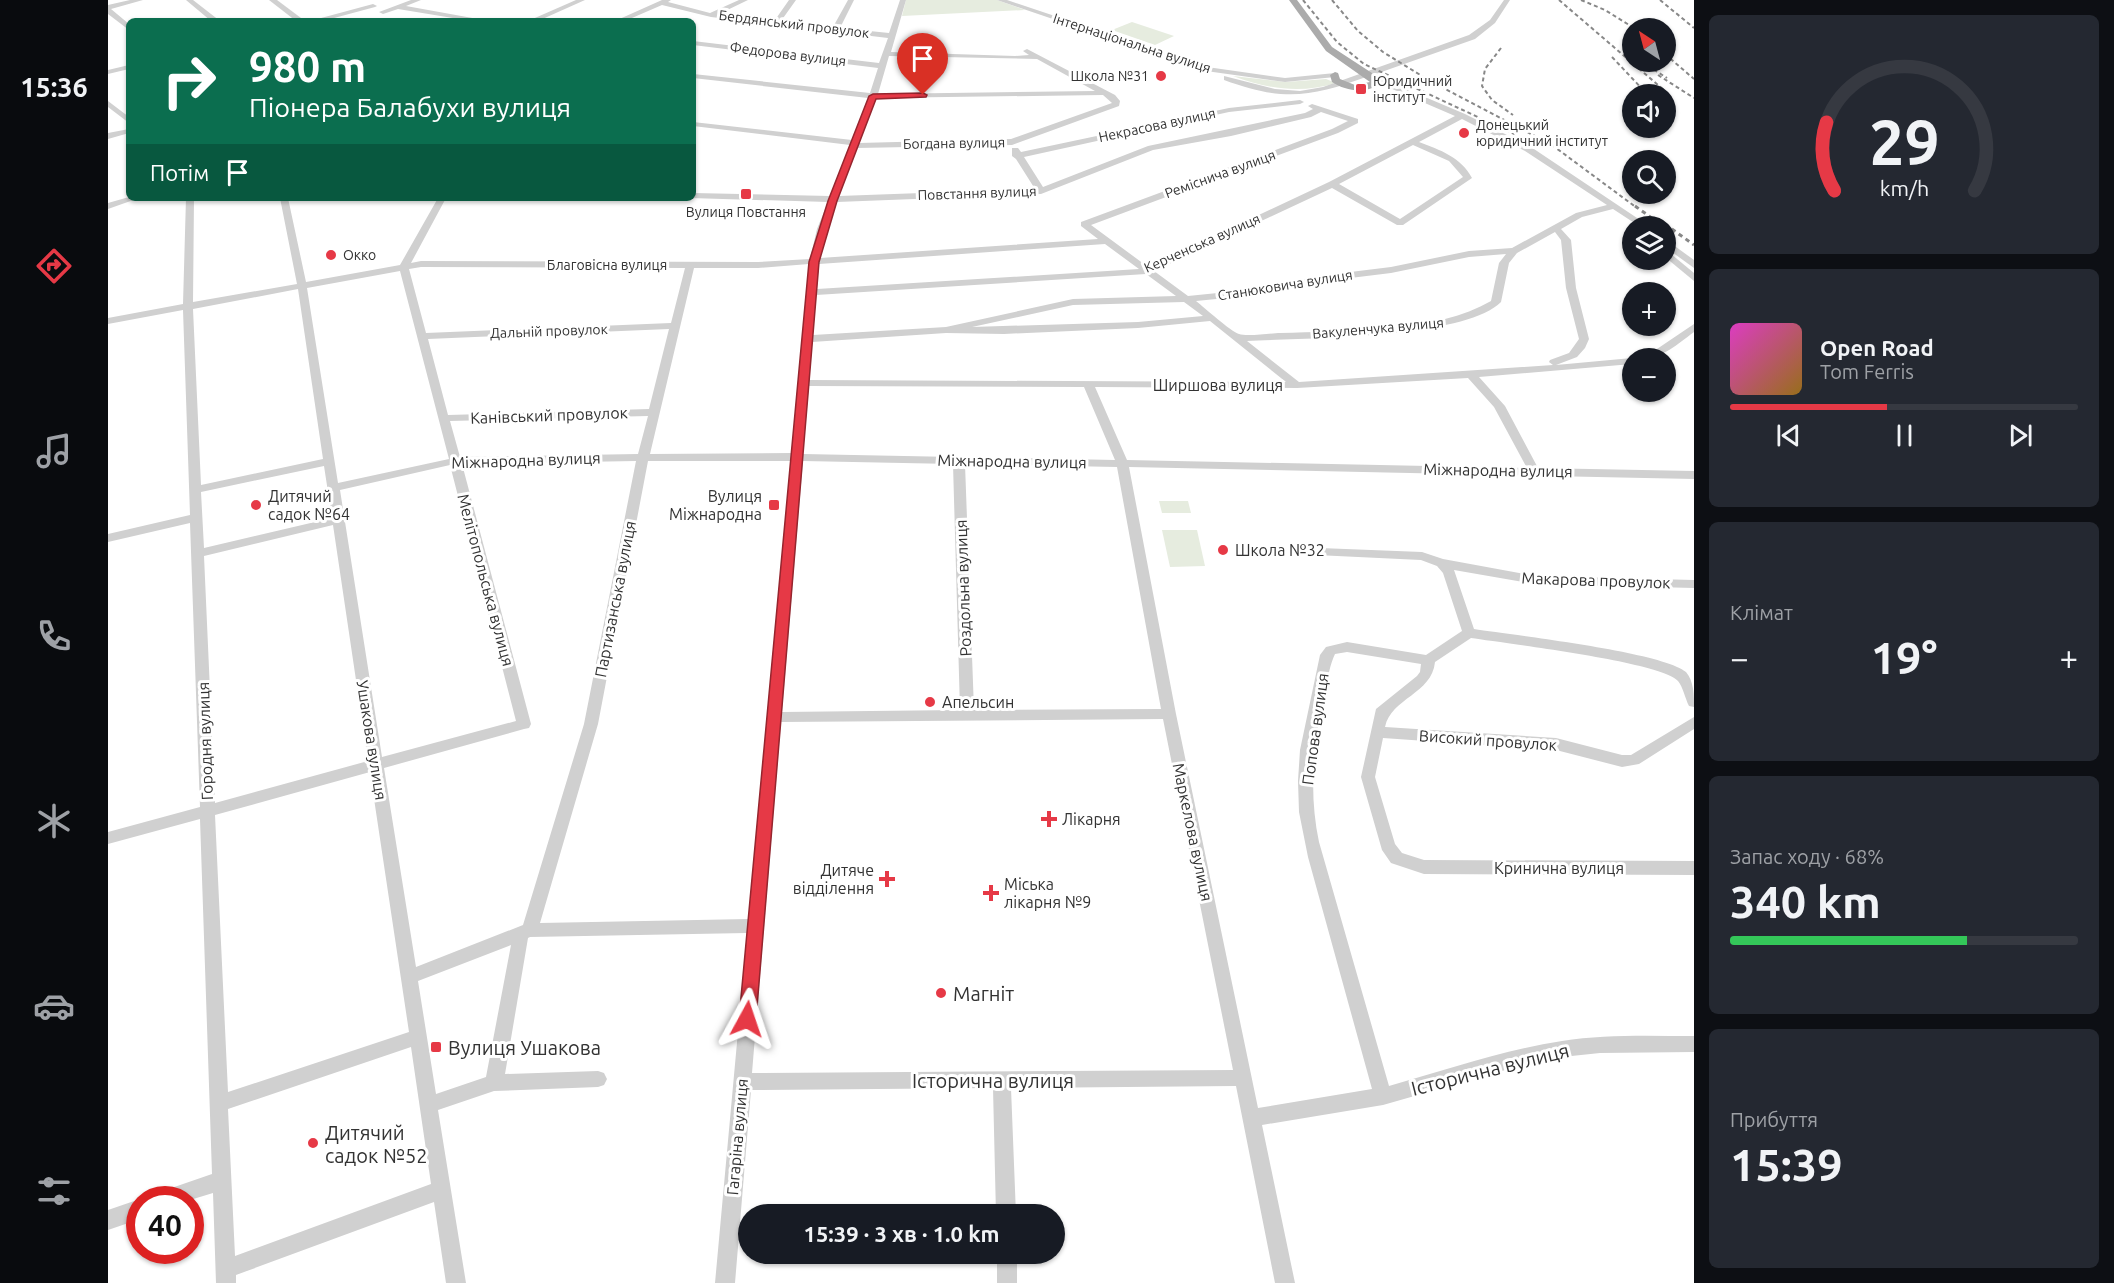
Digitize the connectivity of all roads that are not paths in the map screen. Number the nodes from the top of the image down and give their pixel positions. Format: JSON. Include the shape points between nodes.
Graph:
{"nodes":[{"id":1,"x":140,"y":0,"type":"edge"},
{"id":2,"x":189,"y":0,"type":"edge"},
{"id":3,"x":272,"y":0,"type":"edge"},
{"id":4,"x":364,"y":0,"type":"edge"},
{"id":5,"x":418,"y":0,"type":"edge"},
{"id":6,"x":582,"y":0,"type":"edge"},
{"id":7,"x":745,"y":0,"type":"edge"},
{"id":8,"x":793,"y":0,"type":"edge"},
{"id":9,"x":851,"y":0,"type":"edge"},
{"id":10,"x":903,"y":0,"type":"edge"},
{"id":11,"x":1000,"y":0,"type":"edge"},
{"id":12,"x":1010,"y":0,"type":"edge"},
{"id":13,"x":1283,"y":0,"type":"edge"},
{"id":14,"x":1293,"y":0,"type":"edge"},
{"id":15,"x":665,"y":1,"type":"edge"},
{"id":16,"x":1505,"y":4,"type":"edge"},
{"id":17,"x":373,"y":6,"type":"junction"},
{"id":18,"x":397,"y":7,"type":"junction"},
{"id":19,"x":108,"y":9,"type":"edge"},
{"id":20,"x":383,"y":12,"type":"junction"},
{"id":21,"x":1038,"y":12,"type":"junction"},
{"id":22,"x":711,"y":15,"type":"junction"},
{"id":23,"x":212,"y":18,"type":"edge"},
{"id":24,"x":297,"y":18,"type":"edge"},
{"id":25,"x":326,"y":18,"type":"edge"},
{"id":26,"x":388,"y":18,"type":"edge"},
{"id":27,"x":466,"y":18,"type":"edge"},
{"id":28,"x":539,"y":18,"type":"edge"},
{"id":29,"x":626,"y":18,"type":"edge"},
{"id":30,"x":777,"y":22,"type":"junction"},
{"id":31,"x":126,"y":25,"type":"edge"},
{"id":32,"x":836,"y":29,"type":"junction"},
{"id":33,"x":893,"y":36,"type":"junction"},
{"id":34,"x":696,"y":43,"type":"edge"},
{"id":35,"x":1027,"y":51,"type":"dead end"},
{"id":36,"x":887,"y":54,"type":"junction"},
{"id":37,"x":1037,"y":57,"type":"junction"},
{"id":38,"x":884,"y":66,"type":"junction"},
{"id":39,"x":1197,"y":66,"type":"junction"},
{"id":40,"x":126,"y":68,"type":"edge"},
{"id":41,"x":1215,"y":70,"type":"junction"},
{"id":42,"x":108,"y":72,"type":"edge"},
{"id":43,"x":696,"y":76,"type":"edge"},
{"id":44,"x":1335,"y":77,"type":"junction"},
{"id":45,"x":1370,"y":79,"type":"junction"},
{"id":46,"x":1325,"y":89,"type":"junction"},
{"id":47,"x":1104,"y":93,"type":"junction"},
{"id":48,"x":1283,"y":93,"type":"junction"},
{"id":49,"x":873,"y":96,"type":"junction"},
{"id":50,"x":1300,"y":102,"type":"junction"},
{"id":51,"x":108,"y":103,"type":"edge"},
{"id":52,"x":1320,"y":109,"type":"junction"},
{"id":53,"x":1462,"y":116,"type":"junction"},
{"id":54,"x":126,"y":118,"type":"edge"},
{"id":55,"x":696,"y":124,"type":"edge"},
{"id":56,"x":126,"y":131,"type":"edge"},
{"id":57,"x":108,"y":136,"type":"edge"},
{"id":58,"x":1012,"y":142,"type":"junction"},
{"id":59,"x":1412,"y":142,"type":"junction"},
{"id":60,"x":854,"y":144,"type":"junction"},
{"id":61,"x":1016,"y":156,"type":"junction"},
{"id":62,"x":1332,"y":184,"type":"junction"},
{"id":63,"x":1041,"y":191,"type":"junction"},
{"id":64,"x":696,"y":196,"type":"edge"},
{"id":65,"x":833,"y":199,"type":"junction"},
{"id":66,"x":126,"y":201,"type":"edge"},
{"id":67,"x":190,"y":201,"type":"edge"},
{"id":68,"x":285,"y":201,"type":"edge"},
{"id":69,"x":440,"y":201,"type":"edge"},
{"id":70,"x":108,"y":206,"type":"edge"},
{"id":71,"x":1615,"y":206,"type":"junction"},
{"id":72,"x":1630,"y":216,"type":"edge"},
{"id":73,"x":1556,"y":228,"type":"junction"},
{"id":74,"x":1110,"y":242,"type":"junction"},
{"id":75,"x":1514,"y":251,"type":"junction"},
{"id":76,"x":1676,"y":251,"type":"edge"},
{"id":77,"x":814,"y":262,"type":"junction"},
{"id":78,"x":1676,"y":262,"type":"edge"},
{"id":79,"x":1694,"y":265,"type":"edge"},
{"id":80,"x":690,"y":266,"type":"junction"},
{"id":81,"x":404,"y":267,"type":"junction"},
{"id":82,"x":1147,"y":271,"type":"junction"},
{"id":83,"x":1694,"y":278,"type":"edge"},
{"id":84,"x":302,"y":286,"type":"junction"},
{"id":85,"x":811,"y":292,"type":"junction"},
{"id":86,"x":1187,"y":299,"type":"junction"},
{"id":87,"x":188,"y":307,"type":"junction"},
{"id":88,"x":1212,"y":318,"type":"junction"},
{"id":89,"x":108,"y":321,"type":"edge"},
{"id":90,"x":676,"y":326,"type":"junction"},
{"id":91,"x":1694,"y":327,"type":"edge"},
{"id":92,"x":946,"y":330,"type":"junction"},
{"id":93,"x":422,"y":336,"type":"junction"},
{"id":94,"x":1237,"y":338,"type":"junction"},
{"id":95,"x":807,"y":339,"type":"junction"},
{"id":96,"x":1665,"y":348,"type":"edge"},
{"id":97,"x":1622,"y":362,"type":"edge"},
{"id":98,"x":1511,"y":372,"type":"junction"},
{"id":99,"x":1472,"y":375,"type":"junction"},
{"id":100,"x":803,"y":383,"type":"junction"},
{"id":101,"x":1296,"y":385,"type":"junction"},
{"id":102,"x":1089,"y":386,"type":"junction"},
{"id":103,"x":654,"y":412,"type":"junction"},
{"id":104,"x":444,"y":418,"type":"junction"},
{"id":105,"x":643,"y":457,"type":"junction"},
{"id":106,"x":796,"y":457,"type":"junction"},
{"id":107,"x":959,"y":460,"type":"junction"},
{"id":108,"x":329,"y":461,"type":"junction"},
{"id":109,"x":454,"y":461,"type":"junction"},
{"id":110,"x":1122,"y":463,"type":"junction"},
{"id":111,"x":1534,"y":471,"type":"junction"},
{"id":112,"x":1694,"y":475,"type":"edge"},
{"id":113,"x":333,"y":488,"type":"junction"},
{"id":114,"x":195,"y":490,"type":"junction"},
{"id":115,"x":196,"y":518,"type":"junction"},
{"id":116,"x":338,"y":520,"type":"junction"},
{"id":117,"x":108,"y":538,"type":"edge"},
{"id":118,"x":1320,"y":552,"type":"dead end"},
{"id":119,"x":198,"y":553,"type":"junction"},
{"id":120,"x":1441,"y":563,"type":"junction"},
{"id":121,"x":1694,"y":584,"type":"edge"},
{"id":122,"x":1469,"y":633,"type":"junction"},
{"id":123,"x":1428,"y":660,"type":"junction"},
{"id":124,"x":1688,"y":676,"type":"edge"},
{"id":125,"x":1694,"y":702,"type":"edge"},
{"id":126,"x":1169,"y":714,"type":"junction"},
{"id":127,"x":968,"y":716,"type":"junction"},
{"id":128,"x":773,"y":717,"type":"junction"},
{"id":129,"x":1694,"y":722,"type":"edge"},
{"id":130,"x":1377,"y":732,"type":"junction"},
{"id":131,"x":376,"y":765,"type":"junction"},
{"id":132,"x":207,"y":810,"type":"junction"},
{"id":133,"x":108,"y":837,"type":"edge"},
{"id":134,"x":1694,"y":868,"type":"edge"},
{"id":135,"x":755,"y":926,"type":"junction"},
{"id":136,"x":526,"y":932,"type":"junction"},
{"id":137,"x":408,"y":977,"type":"junction"},
{"id":138,"x":418,"y":1038,"type":"junction"},
{"id":139,"x":1694,"y":1044,"type":"edge"},
{"id":140,"x":1243,"y":1078,"type":"junction"},
{"id":141,"x":598,"y":1079,"type":"dead end"},
{"id":142,"x":1002,"y":1080,"type":"junction"},
{"id":143,"x":742,"y":1082,"type":"junction"},
{"id":144,"x":494,"y":1083,"type":"junction"},
{"id":145,"x":1383,"y":1096,"type":"junction"},
{"id":146,"x":219,"y":1104,"type":"junction"},
{"id":147,"x":428,"y":1105,"type":"junction"},
{"id":148,"x":1251,"y":1118,"type":"junction"},
{"id":149,"x":222,"y":1180,"type":"junction"},
{"id":150,"x":204,"y":1186,"type":"edge"},
{"id":151,"x":441,"y":1190,"type":"junction"},
{"id":152,"x":1006,"y":1204,"type":"edge"},
{"id":153,"x":126,"y":1214,"type":"edge"},
{"id":154,"x":108,"y":1220,"type":"edge"},
{"id":155,"x":1007,"y":1264,"type":"edge"},
{"id":156,"x":226,"y":1276,"type":"edge"},
{"id":157,"x":456,"y":1283,"type":"edge"},
{"id":158,"x":724,"y":1283,"type":"edge"},
{"id":159,"x":1008,"y":1283,"type":"edge"},
{"id":160,"x":1285,"y":1283,"type":"edge"}],
"edges":[{"from":1,"to":19,"type":"street"},
{"from":2,"to":23,"type":"street"},
{"from":3,"to":24,"type":"street"},
{"from":4,"to":17,"type":"street"},
{"from":5,"to":18,"type":"street"},
{"from":6,"to":28,"type":"street"},
{"from":7,"to":22,"type":"street"},
{"from":8,"to":30,"type":"street"},
{"from":9,"to":32,"type":"street"},
{"from":10,"to":33,"type":"street","name":"Гагаріна вулиця"},
{"from":11,"to":21,"type":"street"},
{"from":12,"to":21,"type":"street"},
{"from":13,"to":44,"type":"main road"},
{"from":14,"to":45,"type":"main road","via":[[1329,49]]},
{"from":15,"to":22,"type":"street","name":"Бердянський провулок"},
{"from":15,"to":29,"type":"street"},
{"from":16,"to":46,"type":"street","via":[[1488,27],[1472,37]]},
{"from":17,"to":20,"type":"street"},
{"from":17,"to":25,"type":"street"},
{"from":18,"to":20,"type":"street"},
{"from":18,"to":27,"type":"street"},
{"from":19,"to":31,"type":"street"},
{"from":20,"to":26,"type":"street"},
{"from":21,"to":39,"type":"street","name":"Інтернаціональна вулиця"},
{"from":22,"to":30,"type":"street","name":"Бердянський провулок"},
{"from":30,"to":32,"type":"street","name":"Бердянський провулок"},
{"from":32,"to":33,"type":"street","name":"Бердянський провулок"},
{"from":33,"to":36,"type":"street","name":"Гагаріна вулиця"},
{"from":34,"to":38,"type":"street","name":"Федорова вулиця"},
{"from":35,"to":37,"type":"street"},
{"from":36,"to":37,"type":"street"},
{"from":36,"to":38,"type":"street","name":"Гагаріна вулиця"},
{"from":37,"to":47,"type":"street"},
{"from":38,"to":49,"type":"street","name":"Гагаріна вулиця"},
{"from":39,"to":41,"type":"street","name":"Інтернаціональна вулиця"},
{"from":39,"to":48,"type":"street","via":[[1254,88]]},
{"from":40,"to":42,"type":"street"},
{"from":41,"to":44,"type":"street","name":"Інтернаціональна вулиця","via":[[1278,80]]},
{"from":41,"to":46,"type":"street","via":[[1266,88]]},
{"from":43,"to":49,"type":"street"},
{"from":44,"to":45,"type":"main road","via":[[1349,71]]},
{"from":44,"to":45,"type":"main road","via":[[1348,86],[1360,87]]},
{"from":45,"to":53,"type":"street"},
{"from":46,"to":48,"type":"street"},
{"from":47,"to":49,"type":"street"},
{"from":47,"to":58,"type":"street","name":"Богдана вулиця","via":[[1116,104]]},
{"from":48,"to":50,"type":"street"},
{"from":49,"to":60,"type":"street","name":"Гагаріна вулиця"},
{"from":50,"to":52,"type":"street"},
{"from":50,"to":61,"type":"street","name":"Некрасова вулиця","via":[[1229,110]]},
{"from":51,"to":54,"type":"street"},
{"from":52,"to":63,"type":"street","name":"Повстання вулиця","via":[[1231,134],[1157,147]]},
{"from":52,"to":74,"type":"street","name":"Реміснича вулиця","via":[[1355,121],[1084,224]]},
{"from":53,"to":59,"type":"street","name":"Керченська вулиця"},
{"from":53,"to":71,"type":"street","via":[[1528,149]]},
{"from":55,"to":60,"type":"street","name":"Богдана вулиця"},
{"from":56,"to":57,"type":"street"},
{"from":58,"to":60,"type":"street","name":"Богдана вулиця"},
{"from":58,"to":61,"type":"street"},
{"from":59,"to":62,"type":"street","name":"Керченська вулиця"},
{"from":59,"to":62,"type":"street","via":[[1454,161],[1468,178],[1400,223]]},
{"from":60,"to":65,"type":"street","name":"Гагаріна вулиця"},
{"from":61,"to":63,"type":"street"},
{"from":62,"to":82,"type":"street","name":"Керченська вулиця"},
{"from":63,"to":65,"type":"street","name":"Повстання вулиця"},
{"from":64,"to":65,"type":"street","name":"Повстання вулиця"},
{"from":65,"to":77,"type":"street","name":"Гагаріна вулиця"},
{"from":66,"to":70,"type":"street"},
{"from":67,"to":87,"type":"street","name":"Городня вулиця"},
{"from":68,"to":84,"type":"street","name":"Ушакова вулиця"},
{"from":69,"to":81,"type":"street"},
{"from":71,"to":72,"type":"street"},
{"from":71,"to":73,"type":"street","name":"Станюковича вулиця","via":[[1579,215]]},
{"from":73,"to":75,"type":"street","name":"Станюковича вулиця"},
{"from":73,"to":98,"type":"street","via":[[1566,240],[1571,288],[1584,339],[1582,346],[1570,358]]},
{"from":74,"to":77,"type":"street","name":"Благовісна вулиця"},
{"from":74,"to":82,"type":"street"},
{"from":75,"to":86,"type":"street","name":"Станюковича вулиця","via":[[1469,254],[1257,292]]},
{"from":75,"to":94,"type":"street","name":"Вакуленчука вулиця","via":[[1504,262],[1496,302],[1484,311],[1399,329]]},
{"from":76,"to":79,"type":"street"},
{"from":77,"to":80,"type":"street","name":"Благовісна вулиця"},
{"from":77,"to":85,"type":"street","name":"Гагаріна вулиця"},
{"from":78,"to":83,"type":"street"},
{"from":80,"to":81,"type":"street","name":"Благовісна вулиця"},
{"from":80,"to":90,"type":"street","name":"Партизанська вулиця"},
{"from":81,"to":84,"type":"street","name":"Благовісна вулиця"},
{"from":81,"to":93,"type":"street","name":"Мелітопольська вулиця"},
{"from":82,"to":85,"type":"street","name":"Керченська вулиця"},
{"from":82,"to":86,"type":"street"},
{"from":84,"to":87,"type":"street","name":"Благовісна вулиця"},
{"from":84,"to":108,"type":"street","name":"Ушакова вулиця"},
{"from":85,"to":95,"type":"street","name":"Гагаріна вулиця"},
{"from":86,"to":88,"type":"street"},
{"from":86,"to":92,"type":"street","name":"Станюковича вулиця","via":[[1073,302]]},
{"from":87,"to":89,"type":"street","name":"Благовісна вулиця"},
{"from":87,"to":114,"type":"street","name":"Городня вулиця"},
{"from":88,"to":92,"type":"street","name":"Станюковича вулиця","via":[[1004,331]]},
{"from":88,"to":94,"type":"street"},
{"from":90,"to":93,"type":"street","name":"Дальній провулок"},
{"from":90,"to":103,"type":"street","name":"Партизанська вулиця"},
{"from":91,"to":96,"type":"street"},
{"from":92,"to":95,"type":"street","name":"Станюковича вулиця"},
{"from":93,"to":104,"type":"street","name":"Мелітопольська вулиця"},
{"from":94,"to":101,"type":"street"},
{"from":95,"to":100,"type":"street","name":"Гагаріна вулиця"},
{"from":97,"to":98,"type":"street","name":"Ширшова вулиця"},
{"from":98,"to":99,"type":"street","name":"Ширшова вулиця"},
{"from":99,"to":101,"type":"street","name":"Ширшова вулиця"},
{"from":99,"to":111,"type":"street","via":[[1499,406]]},
{"from":100,"to":102,"type":"street","name":"Ширшова вулиця"},
{"from":100,"to":106,"type":"street","name":"Гагаріна вулиця"},
{"from":101,"to":102,"type":"street","name":"Ширшова вулиця"},
{"from":102,"to":110,"type":"street","name":"Маркелова вулиця"},
{"from":103,"to":104,"type":"street","name":"Канівський провулок"},
{"from":103,"to":105,"type":"street","name":"Партизанська вулиця"},
{"from":104,"to":109,"type":"street","name":"Мелітопольська вулиця"},
{"from":105,"to":106,"type":"street","name":"Міжнародна вулиця"},
{"from":105,"to":109,"type":"street","name":"Міжнародна вулиця"},
{"from":105,"to":136,"type":"street","name":"Партизанська вулиця","via":[[591,724]]},
{"from":106,"to":107,"type":"street","name":"Міжнародна вулиця"},
{"from":106,"to":128,"type":"street","name":"Гагаріна вулиця"},
{"from":107,"to":110,"type":"street","name":"Міжнародна вулиця"},
{"from":107,"to":127,"type":"street","name":"Роздольна вулиця"},
{"from":108,"to":113,"type":"street","name":"Ушакова вулиця"},
{"from":108,"to":114,"type":"street"},
{"from":109,"to":113,"type":"street","name":"Міжнародна вулиця"},
{"from":109,"to":131,"type":"street","name":"Мелітопольська вулиця","via":[[524,724]]},
{"from":110,"to":111,"type":"street","name":"Міжнародна вулиця"},
{"from":110,"to":126,"type":"street","name":"Маркелова вулиця"},
{"from":111,"to":112,"type":"street","name":"Міжнародна вулиця"},
{"from":113,"to":116,"type":"street","name":"Ушакова вулиця"},
{"from":114,"to":115,"type":"street","name":"Городня вулиця"},
{"from":115,"to":117,"type":"street"},
{"from":115,"to":119,"type":"street","name":"Городня вулиця"},
{"from":116,"to":119,"type":"street"},
{"from":116,"to":131,"type":"street","name":"Ушакова вулиця"},
{"from":118,"to":120,"type":"street","name":"Макарова провулок","via":[[1422,555]]},
{"from":119,"to":132,"type":"street","name":"Городня вулиця"},
{"from":120,"to":121,"type":"street","name":"Макарова провулок","via":[[1535,580]]},
{"from":120,"to":122,"type":"street","via":[[1449,572]]},
{"from":122,"to":123,"type":"street"},
{"from":122,"to":124,"type":"street","via":[[1637,660]]},
{"from":123,"to":130,"type":"street","name":"Кринична вулиця","via":[[1422,680],[1381,713]]},
{"from":123,"to":145,"type":"street","name":"Попова вулиця","via":[[1347,647],[1330,650],[1317,692],[1305,780],[1311,840]]},
{"from":124,"to":125,"type":"street"},
{"from":126,"to":127,"type":"street"},
{"from":126,"to":140,"type":"street","name":"Маркелова вулиця"},
{"from":127,"to":128,"type":"street"},
{"from":128,"to":135,"type":"street","name":"Гагаріна вулиця"},
{"from":129,"to":130,"type":"street","name":"Високий провулок","via":[[1634,760],[1622,761],[1556,744]]},
{"from":130,"to":134,"type":"street","name":"Кринична вулиця","via":[[1368,777],[1388,846],[1397,858],[1424,867]]},
{"from":131,"to":132,"type":"street"},
{"from":131,"to":137,"type":"street","name":"Ушакова вулиця"},
{"from":132,"to":133,"type":"street"},
{"from":132,"to":146,"type":"street","name":"Городня вулиця"},
{"from":135,"to":136,"type":"street"},
{"from":135,"to":143,"type":"street","name":"Гагаріна вулиця"},
{"from":136,"to":137,"type":"street"},
{"from":136,"to":144,"type":"street","name":"Партизанська вулиця"},
{"from":137,"to":138,"type":"street","name":"Ушакова вулиця"},
{"from":138,"to":146,"type":"street"},
{"from":138,"to":147,"type":"street","name":"Ушакова вулиця"},
{"from":139,"to":145,"type":"street","name":"Історична вулиця","via":[[1562,1049]]},
{"from":140,"to":142,"type":"street","name":"Історична вулиця"},
{"from":140,"to":148,"type":"street","name":"Маркелова вулиця"},
{"from":141,"to":144,"type":"street"},
{"from":142,"to":143,"type":"street","name":"Історична вулиця"},
{"from":142,"to":152,"type":"street"},
{"from":143,"to":158,"type":"street","name":"Гагаріна вулиця"},
{"from":144,"to":147,"type":"street"},
{"from":145,"to":148,"type":"street","name":"Історична вулиця"},
{"from":146,"to":149,"type":"street","name":"Городня вулиця"},
{"from":147,"to":151,"type":"street","name":"Ушакова вулиця"},
{"from":148,"to":160,"type":"street","name":"Маркелова вулиця"},
{"from":149,"to":150,"type":"street"},
{"from":149,"to":156,"type":"street","name":"Городня вулиця"},
{"from":151,"to":156,"type":"street"},
{"from":151,"to":157,"type":"street","name":"Ушакова вулиця"},
{"from":153,"to":154,"type":"street"},
{"from":155,"to":159,"type":"street"}]}
